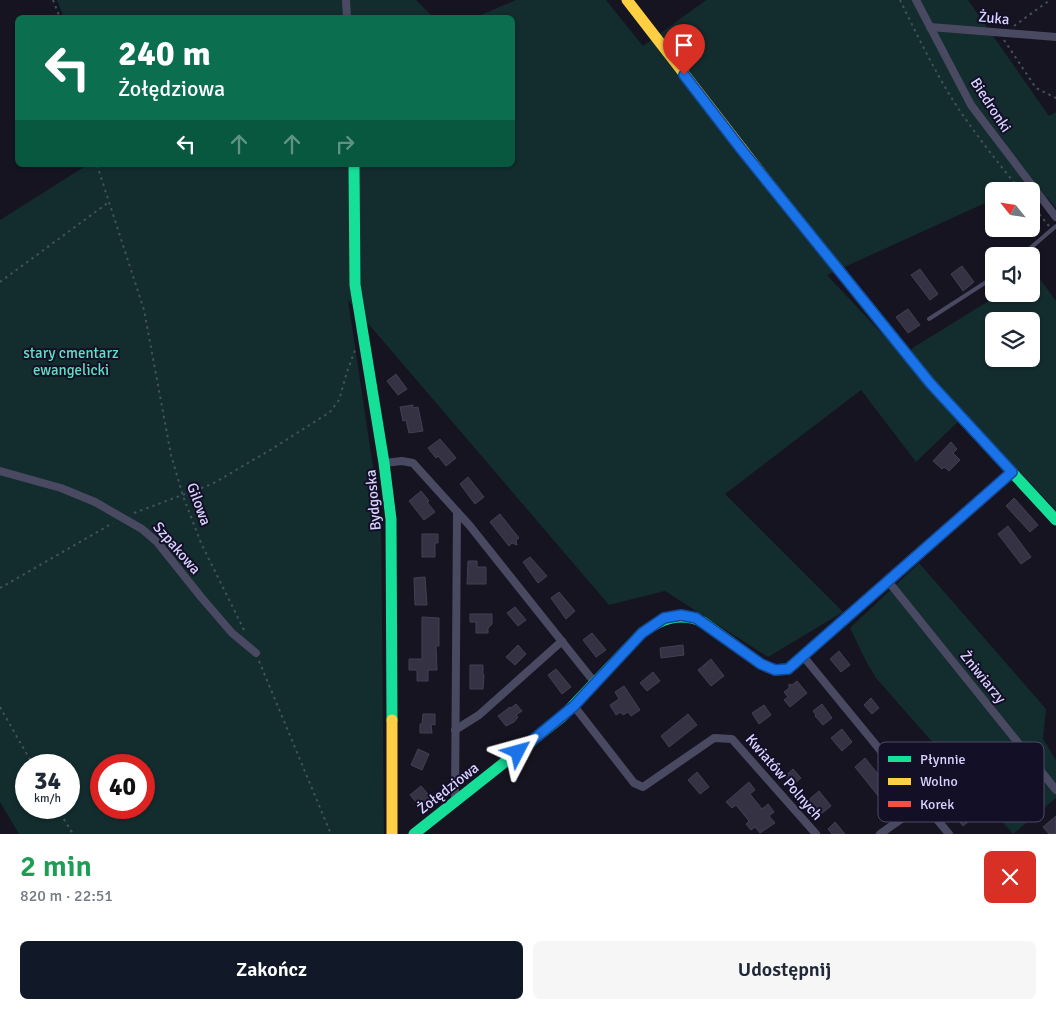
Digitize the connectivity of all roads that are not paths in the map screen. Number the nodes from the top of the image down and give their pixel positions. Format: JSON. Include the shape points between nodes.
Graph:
{"nodes":[{"id":1,"x":346,"y":0,"type":"edge"},
{"id":2,"x":627,"y":0,"type":"edge"},
{"id":3,"x":917,"y":1,"type":"edge"},
{"id":4,"x":348,"y":15,"type":"edge"},
{"id":5,"x":930,"y":27,"type":"junction"},
{"id":6,"x":1056,"y":37,"type":"edge"},
{"id":7,"x":354,"y":167,"type":"edge"},
{"id":8,"x":1056,"y":217,"type":"edge"},
{"id":9,"x":1056,"y":226,"type":"edge"},
{"id":10,"x":1031,"y":247,"type":"edge"},
{"id":11,"x":985,"y":283,"type":"edge"},
{"id":12,"x":930,"y":319,"type":"dead end"},
{"id":13,"x":384,"y":463,"type":"junction"},
{"id":14,"x":0,"y":471,"type":"edge"},
{"id":15,"x":1012,"y":472,"type":"junction"},
{"id":16,"x":457,"y":512,"type":"junction"},
{"id":17,"x":1056,"y":520,"type":"edge"},
{"id":18,"x":888,"y":581,"type":"junction"},
{"id":19,"x":562,"y":641,"type":"junction"},
{"id":20,"x":256,"y":654,"type":"road end"},
{"id":21,"x":803,"y":656,"type":"junction"},
{"id":22,"x":596,"y":683,"type":"junction"},
{"id":23,"x":574,"y":706,"type":"junction"},
{"id":24,"x":455,"y":730,"type":"junction"},
{"id":25,"x":1017,"y":742,"type":"edge"},
{"id":26,"x":878,"y":747,"type":"edge"},
{"id":27,"x":1044,"y":775,"type":"edge"},
{"id":28,"x":1056,"y":790,"type":"edge"},
{"id":29,"x":455,"y":803,"type":"junction"},
{"id":30,"x":897,"y":822,"type":"edge"},
{"id":31,"x":939,"y":822,"type":"edge"},
{"id":32,"x":392,"y":834,"type":"edge"},
{"id":33,"x":414,"y":834,"type":"edge"},
{"id":34,"x":816,"y":834,"type":"edge"},
{"id":35,"x":880,"y":834,"type":"edge"},
{"id":36,"x":949,"y":834,"type":"edge"}],
"edges":[{"from":1,"to":4,"type":"street"},
{"from":2,"to":15,"type":"street","via":[[741,149],[930,383]]},
{"from":3,"to":5,"type":"street","name":"Biedronki"},
{"from":5,"to":6,"type":"street","name":"Żuka"},
{"from":5,"to":8,"type":"street","name":"Biedronki","via":[[971,105]]},
{"from":7,"to":13,"type":"street","name":"Bydgoska","via":[[354,269]]},
{"from":9,"to":10,"type":"lane"},
{"from":11,"to":12,"type":"lane"},
{"from":13,"to":16,"type":"street","via":[[413,463]]},
{"from":13,"to":32,"type":"street","name":"Bydgoska","via":[[391,519]]},
{"from":14,"to":20,"type":"street","name":"Szpakowa","via":[[62,488],[95,502],[142,529],[154,538],[232,633]]},
{"from":15,"to":17,"type":"street"},
{"from":15,"to":18,"type":"street","name":"Żołędziowa"},
{"from":16,"to":19,"type":"street"},
{"from":16,"to":24,"type":"street"},
{"from":18,"to":21,"type":"street","name":"Żołędziowa"},
{"from":18,"to":25,"type":"street","name":"Żniwiarzy"},
{"from":19,"to":22,"type":"street"},
{"from":19,"to":24,"type":"street","via":[[479,715]]},
{"from":21,"to":22,"type":"street","name":"Żołędziowa","via":[[788,669],[775,670],[761,664],[703,622],[689,616],[673,616],[649,627]]},
{"from":21,"to":26,"type":"street"},
{"from":22,"to":23,"type":"street","name":"Żołędziowa"},
{"from":23,"to":29,"type":"street","name":"Żołędziowa"},
{"from":23,"to":34,"type":"street","name":"Kwiatów Polnych","via":[[634,783],[643,787],[714,738],[732,739]]},
{"from":24,"to":29,"type":"street"},
{"from":27,"to":28,"type":"street","name":"Żniwiarzy"},
{"from":29,"to":33,"type":"street","name":"Żołędziowa"},
{"from":30,"to":35,"type":"street"},
{"from":31,"to":36,"type":"street"}]}
